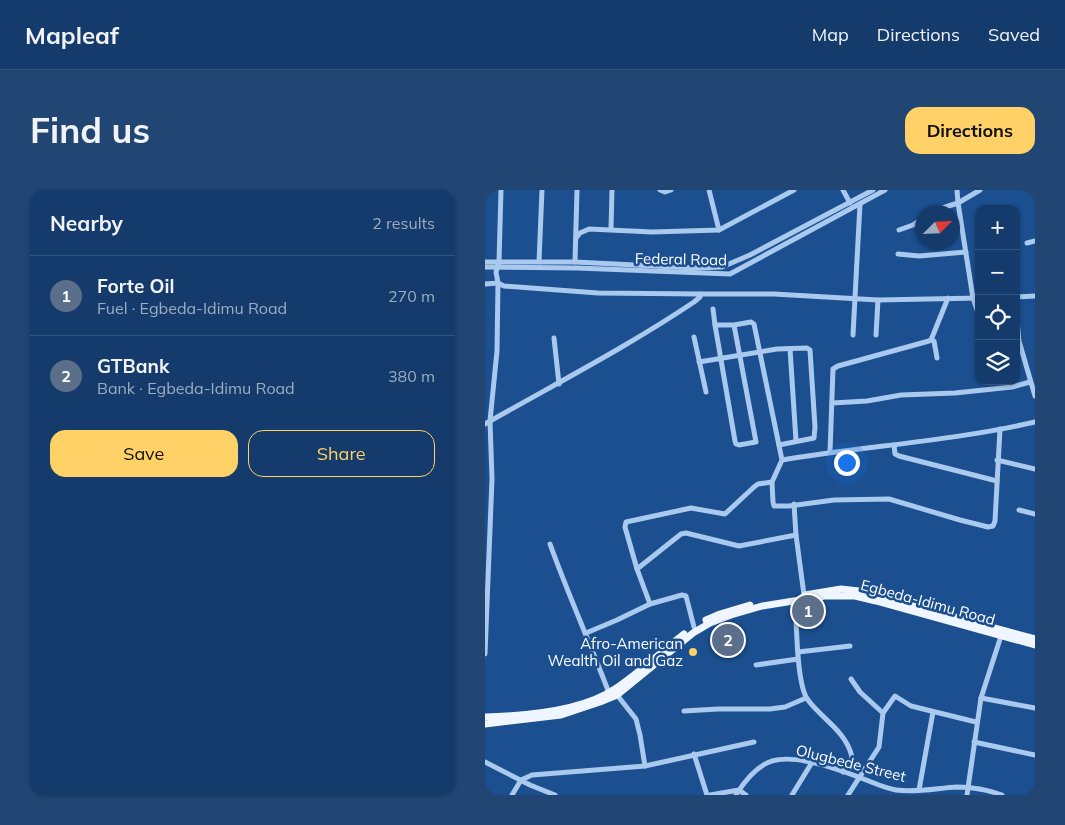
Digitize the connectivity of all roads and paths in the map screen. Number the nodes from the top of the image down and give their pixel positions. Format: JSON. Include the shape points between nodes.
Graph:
{"nodes":[{"id":1,"x":501,"y":190,"type":"edge"},
{"id":2,"x":541,"y":190,"type":"edge"},
{"id":3,"x":577,"y":190,"type":"edge"},
{"id":4,"x":612,"y":190,"type":"edge"},
{"id":5,"x":660,"y":190,"type":"edge"},
{"id":6,"x":671,"y":190,"type":"edge"},
{"id":7,"x":709,"y":190,"type":"edge"},
{"id":8,"x":794,"y":190,"type":"edge"},
{"id":9,"x":843,"y":190,"type":"edge"},
{"id":10,"x":873,"y":190,"type":"edge"},
{"id":11,"x":885,"y":190,"type":"edge"},
{"id":12,"x":957,"y":190,"type":"edge"},
{"id":13,"x":980,"y":190,"type":"edge"},
{"id":14,"x":850,"y":202,"type":"junction"},
{"id":15,"x":958,"y":203,"type":"junction"},
{"id":16,"x":860,"y":204,"type":"junction"},
{"id":17,"x":952,"y":205,"type":"edge"},
{"id":18,"x":915,"y":224,"type":"edge"},
{"id":19,"x":611,"y":229,"type":"junction"},
{"id":20,"x":719,"y":230,"type":"junction"},
{"id":21,"x":899,"y":230,"type":"dead end"},
{"id":22,"x":576,"y":238,"type":"junction"},
{"id":23,"x":778,"y":241,"type":"junction"},
{"id":24,"x":1035,"y":241,"type":"edge"},
{"id":25,"x":1027,"y":243,"type":"dead end"},
{"id":26,"x":781,"y":246,"type":"junction"},
{"id":27,"x":966,"y":252,"type":"junction"},
{"id":28,"x":898,"y":254,"type":"dead end"},
{"id":29,"x":485,"y":262,"type":"edge"},
{"id":30,"x":539,"y":262,"type":"junction"},
{"id":31,"x":575,"y":262,"type":"junction"},
{"id":32,"x":499,"y":265,"type":"junction"},
{"id":33,"x":485,"y":267,"type":"edge"},
{"id":34,"x":499,"y":283,"type":"junction"},
{"id":35,"x":485,"y":284,"type":"edge"},
{"id":36,"x":701,"y":294,"type":"junction"},
{"id":37,"x":975,"y":295,"type":"edge"},
{"id":38,"x":1020,"y":296,"type":"edge"},
{"id":39,"x":1035,"y":296,"type":"edge"},
{"id":40,"x":948,"y":298,"type":"junction"},
{"id":41,"x":975,"y":298,"type":"edge"},
{"id":42,"x":854,"y":299,"type":"junction"},
{"id":43,"x":878,"y":300,"type":"junction"},
{"id":44,"x":713,"y":309,"type":"dead end"},
{"id":45,"x":715,"y":325,"type":"junction"},
{"id":46,"x":734,"y":325,"type":"junction"},
{"id":47,"x":853,"y":335,"type":"dead end"},
{"id":48,"x":876,"y":335,"type":"dead end"},
{"id":49,"x":694,"y":337,"type":"dead end"},
{"id":50,"x":554,"y":338,"type":"dead end"},
{"id":51,"x":931,"y":340,"type":"junction"},
{"id":52,"x":1019,"y":340,"type":"edge"},
{"id":53,"x":789,"y":349,"type":"junction"},
{"id":54,"x":759,"y":352,"type":"junction"},
{"id":55,"x":740,"y":356,"type":"junction"},
{"id":56,"x":720,"y":358,"type":"junction"},
{"id":57,"x":937,"y":358,"type":"dead end"},
{"id":58,"x":699,"y":362,"type":"junction"},
{"id":59,"x":1030,"y":382,"type":"junction"},
{"id":60,"x":1020,"y":383,"type":"edge"},
{"id":61,"x":559,"y":384,"type":"junction"},
{"id":62,"x":1005,"y":385,"type":"edge"},
{"id":63,"x":706,"y":392,"type":"dead end"},
{"id":64,"x":1035,"y":396,"type":"edge"},
{"id":65,"x":832,"y":403,"type":"junction"},
{"id":66,"x":488,"y":422,"type":"edge"},
{"id":67,"x":1035,"y":422,"type":"edge"},
{"id":68,"x":1000,"y":429,"type":"junction"},
{"id":69,"x":796,"y":441,"type":"junction"},
{"id":70,"x":893,"y":445,"type":"junction"},
{"id":71,"x":779,"y":446,"type":"junction"},
{"id":72,"x":830,"y":452,"type":"junction"},
{"id":73,"x":782,"y":460,"type":"junction"},
{"id":74,"x":997,"y":460,"type":"junction"},
{"id":75,"x":1035,"y":469,"type":"edge"},
{"id":76,"x":997,"y":481,"type":"junction"},
{"id":77,"x":772,"y":482,"type":"junction"},
{"id":78,"x":794,"y":504,"type":"junction"},
{"id":79,"x":1019,"y":510,"type":"dead end"},
{"id":80,"x":1035,"y":514,"type":"edge"},
{"id":81,"x":796,"y":535,"type":"junction"},
{"id":82,"x":550,"y":544,"type":"dead end"},
{"id":83,"x":487,"y":561,"type":"edge"},
{"id":84,"x":637,"y":569,"type":"junction"},
{"id":85,"x":804,"y":595,"type":"junction"},
{"id":86,"x":795,"y":601,"type":"junction"},
{"id":87,"x":650,"y":604,"type":"junction"},
{"id":88,"x":486,"y":609,"type":"edge"},
{"id":89,"x":694,"y":627,"type":"junction"},
{"id":90,"x":586,"y":632,"type":"junction"},
{"id":91,"x":1001,"y":636,"type":"junction"},
{"id":92,"x":1035,"y":639,"type":"edge"},
{"id":93,"x":1035,"y":645,"type":"edge"},
{"id":94,"x":850,"y":646,"type":"dead end"},
{"id":95,"x":485,"y":647,"type":"edge"},
{"id":96,"x":798,"y":652,"type":"junction"},
{"id":97,"x":485,"y":654,"type":"edge"},
{"id":98,"x":798,"y":658,"type":"junction"},
{"id":99,"x":652,"y":663,"type":"junction"},
{"id":100,"x":756,"y":665,"type":"dead end"},
{"id":101,"x":851,"y":679,"type":"dead end"},
{"id":102,"x":609,"y":693,"type":"junction"},
{"id":103,"x":617,"y":695,"type":"junction"},
{"id":104,"x":806,"y":698,"type":"junction"},
{"id":105,"x":981,"y":698,"type":"junction"},
{"id":106,"x":1035,"y":708,"type":"edge"},
{"id":107,"x":683,"y":711,"type":"dead end"},
{"id":108,"x":933,"y":712,"type":"junction"},
{"id":109,"x":883,"y":713,"type":"junction"},
{"id":110,"x":485,"y":717,"type":"edge"},
{"id":111,"x":505,"y":719,"type":"junction"},
{"id":112,"x":976,"y":722,"type":"junction"},
{"id":113,"x":485,"y":724,"type":"edge"},
{"id":114,"x":754,"y":742,"type":"dead end"},
{"id":115,"x":974,"y":742,"type":"junction"},
{"id":116,"x":695,"y":754,"type":"junction"},
{"id":117,"x":1035,"y":755,"type":"edge"},
{"id":118,"x":485,"y":762,"type":"edge"},
{"id":119,"x":811,"y":764,"type":"junction"},
{"id":120,"x":645,"y":766,"type":"junction"},
{"id":121,"x":843,"y":772,"type":"junction"},
{"id":122,"x":858,"y":777,"type":"junction"},
{"id":123,"x":521,"y":780,"type":"junction"},
{"id":124,"x":967,"y":788,"type":"junction"},
{"id":125,"x":919,"y":790,"type":"junction"},
{"id":126,"x":738,"y":793,"type":"edge"},
{"id":127,"x":897,"y":793,"type":"edge"},
{"id":128,"x":512,"y":795,"type":"edge"},
{"id":129,"x":555,"y":795,"type":"edge"},
{"id":130,"x":708,"y":795,"type":"edge"},
{"id":131,"x":746,"y":795,"type":"edge"},
{"id":132,"x":792,"y":795,"type":"edge"},
{"id":133,"x":848,"y":795,"type":"edge"},
{"id":134,"x":967,"y":795,"type":"edge"},
{"id":135,"x":1002,"y":795,"type":"edge"}],
"edges":[{"from":1,"to":32,"type":"street"},
{"from":2,"to":30,"type":"street"},
{"from":3,"to":22,"type":"street"},
{"from":4,"to":19,"type":"street"},
{"from":5,"to":6,"type":"street"},
{"from":7,"to":20,"type":"street"},
{"from":8,"to":20,"type":"street"},
{"from":9,"to":14,"type":"street"},
{"from":10,"to":14,"type":"street","name":"Federal Road"},
{"from":11,"to":16,"type":"street","name":"Federal Road"},
{"from":12,"to":15,"type":"street"},
{"from":13,"to":15,"type":"street"},
{"from":14,"to":23,"type":"street","name":"Federal Road"},
{"from":15,"to":17,"type":"street"},
{"from":15,"to":27,"type":"street"},
{"from":16,"to":26,"type":"street","name":"Federal Road"},
{"from":16,"to":42,"type":"street"},
{"from":18,"to":21,"type":"street"},
{"from":19,"to":20,"type":"street","via":[[652,232]]},
{"from":19,"to":22,"type":"street","via":[[585,229]]},
{"from":22,"to":31,"type":"street"},
{"from":23,"to":26,"type":"street"},
{"from":23,"to":31,"type":"street","name":"Federal Road","via":[[722,267]]},
{"from":24,"to":25,"type":"street"},
{"from":26,"to":32,"type":"street","name":"Federal Road","via":[[730,274]]},
{"from":27,"to":28,"type":"street","via":[[919,256]]},
{"from":27,"to":37,"type":"street"},
{"from":29,"to":32,"type":"street","name":"Federal Road"},
{"from":30,"to":31,"type":"street","name":"Federal Road"},
{"from":30,"to":32,"type":"street","name":"Federal Road"},
{"from":32,"to":33,"type":"street","name":"Federal Road"},
{"from":32,"to":34,"type":"street","via":[[496,272]]},
{"from":34,"to":35,"type":"street"},
{"from":34,"to":36,"type":"street","via":[[598,293]]},
{"from":34,"to":66,"type":"street","via":[[497,351]]},
{"from":36,"to":42,"type":"street"},
{"from":36,"to":61,"type":"street","via":[[689,306]]},
{"from":38,"to":39,"type":"street"},
{"from":40,"to":41,"type":"street"},
{"from":40,"to":43,"type":"street"},
{"from":40,"to":51,"type":"street"},
{"from":42,"to":43,"type":"street"},
{"from":42,"to":47,"type":"street"},
{"from":43,"to":48,"type":"street"},
{"from":44,"to":45,"type":"street"},
{"from":45,"to":46,"type":"street"},
{"from":45,"to":56,"type":"street"},
{"from":46,"to":54,"type":"street","via":[[753,322]]},
{"from":46,"to":55,"type":"street"},
{"from":49,"to":58,"type":"street"},
{"from":50,"to":61,"type":"street"},
{"from":51,"to":57,"type":"street","via":[[936,344]]},
{"from":51,"to":65,"type":"street","via":[[833,369]]},
{"from":52,"to":59,"type":"street"},
{"from":53,"to":54,"type":"street"},
{"from":53,"to":69,"type":"street"},
{"from":53,"to":69,"type":"street","via":[[807,348],[811,355],[814,438]]},
{"from":54,"to":55,"type":"street"},
{"from":54,"to":71,"type":"street"},
{"from":55,"to":56,"type":"street"},
{"from":55,"to":56,"type":"street","via":[[756,442],[739,445],[735,441]]},
{"from":56,"to":58,"type":"street"},
{"from":58,"to":63,"type":"street"},
{"from":59,"to":60,"type":"street"},
{"from":59,"to":64,"type":"street"},
{"from":61,"to":66,"type":"street"},
{"from":62,"to":65,"type":"street","via":[[955,393]]},
{"from":65,"to":72,"type":"street"},
{"from":66,"to":83,"type":"street","via":[[492,479]]},
{"from":67,"to":68,"type":"street"},
{"from":68,"to":70,"type":"street"},
{"from":68,"to":74,"type":"street"},
{"from":69,"to":71,"type":"street"},
{"from":70,"to":72,"type":"street"},
{"from":70,"to":76,"type":"street","via":[[895,454],[899,456]]},
{"from":71,"to":73,"type":"street"},
{"from":72,"to":73,"type":"street"},
{"from":73,"to":77,"type":"street"},
{"from":74,"to":75,"type":"street"},
{"from":74,"to":76,"type":"street"},
{"from":76,"to":78,"type":"street","via":[[995,521],[988,527],[889,499]]},
{"from":77,"to":78,"type":"street","via":[[774,506]]},
{"from":77,"to":84,"type":"street","via":[[758,484],[725,514],[691,508],[626,522]]},
{"from":78,"to":81,"type":"street"},
{"from":79,"to":80,"type":"street"},
{"from":81,"to":84,"type":"street","via":[[739,546],[681,534]]},
{"from":81,"to":85,"type":"street"},
{"from":82,"to":90,"type":"street"},
{"from":83,"to":88,"type":"street"},
{"from":84,"to":87,"type":"street"},
{"from":85,"to":89,"type":"main road","name":"Egbeda-Idimu Road","via":[[736,608]]},
{"from":85,"to":92,"type":"main road","name":"Egbeda-Idimu Road","via":[[841,589],[859,591]]},
{"from":86,"to":91,"type":"main road","name":"Egbeda-Idimu Road","via":[[855,596]]},
{"from":86,"to":96,"type":"street"},
{"from":86,"to":99,"type":"main road","name":"Egbeda-Idimu Road","via":[[763,606],[710,623]]},
{"from":87,"to":89,"type":"street","via":[[686,596]]},
{"from":87,"to":90,"type":"street"},
{"from":88,"to":95,"type":"street"},
{"from":89,"to":99,"type":"main road","name":"Egbeda-Idimu Road"},
{"from":90,"to":102,"type":"street"},
{"from":91,"to":93,"type":"main road","name":"Egbeda-Idimu Road"},
{"from":91,"to":105,"type":"street"},
{"from":94,"to":96,"type":"street"},
{"from":95,"to":97,"type":"street"},
{"from":96,"to":98,"type":"street"},
{"from":98,"to":100,"type":"street"},
{"from":98,"to":104,"type":"street"},
{"from":99,"to":102,"type":"main road","name":"Egbeda-Idimu Road"},
{"from":99,"to":103,"type":"main road","name":"Egbeda-Idimu Road"},
{"from":101,"to":109,"type":"street"},
{"from":102,"to":111,"type":"main road","name":"Egbeda-Idimu Road","via":[[563,709]]},
{"from":103,"to":111,"type":"main road","name":"Egbeda-Idimu Road","via":[[561,715]]},
{"from":103,"to":120,"type":"street","via":[[636,719]]},
{"from":104,"to":107,"type":"street","via":[[770,709]]},
{"from":104,"to":121,"type":"street","via":[[839,732],[850,750],[852,757]]},
{"from":105,"to":106,"type":"street"},
{"from":105,"to":112,"type":"street"},
{"from":108,"to":109,"type":"street","via":[[911,706],[895,696]]},
{"from":108,"to":112,"type":"street"},
{"from":108,"to":125,"type":"street"},
{"from":109,"to":122,"type":"street","via":[[879,747]]},
{"from":110,"to":111,"type":"main road","name":"Egbeda-Idimu Road"},
{"from":111,"to":113,"type":"main road","name":"Egbeda-Idimu Road"},
{"from":112,"to":115,"type":"street"},
{"from":114,"to":116,"type":"street"},
{"from":115,"to":117,"type":"street"},
{"from":115,"to":124,"type":"street"},
{"from":116,"to":120,"type":"street"},
{"from":116,"to":130,"type":"street"},
{"from":118,"to":123,"type":"street"},
{"from":119,"to":121,"type":"street","name":"Olugbede Street"},
{"from":119,"to":126,"type":"street","name":"Olugbede Street","via":[[783,759],[771,762],[751,775]]},
{"from":119,"to":132,"type":"street"},
{"from":120,"to":123,"type":"street","via":[[547,773]]},
{"from":121,"to":122,"type":"street","name":"Olugbede Street"},
{"from":122,"to":127,"type":"street","name":"Olugbede Street"},
{"from":122,"to":133,"type":"street"},
{"from":123,"to":128,"type":"street"},
{"from":123,"to":129,"type":"street"},
{"from":124,"to":125,"type":"street","name":"Olugbede Street"},
{"from":124,"to":134,"type":"street"},
{"from":124,"to":135,"type":"street","name":"Olugbede Street"},
{"from":125,"to":127,"type":"street","name":"Olugbede Street"},
{"from":126,"to":130,"type":"street"},
{"from":126,"to":131,"type":"street"}]}
